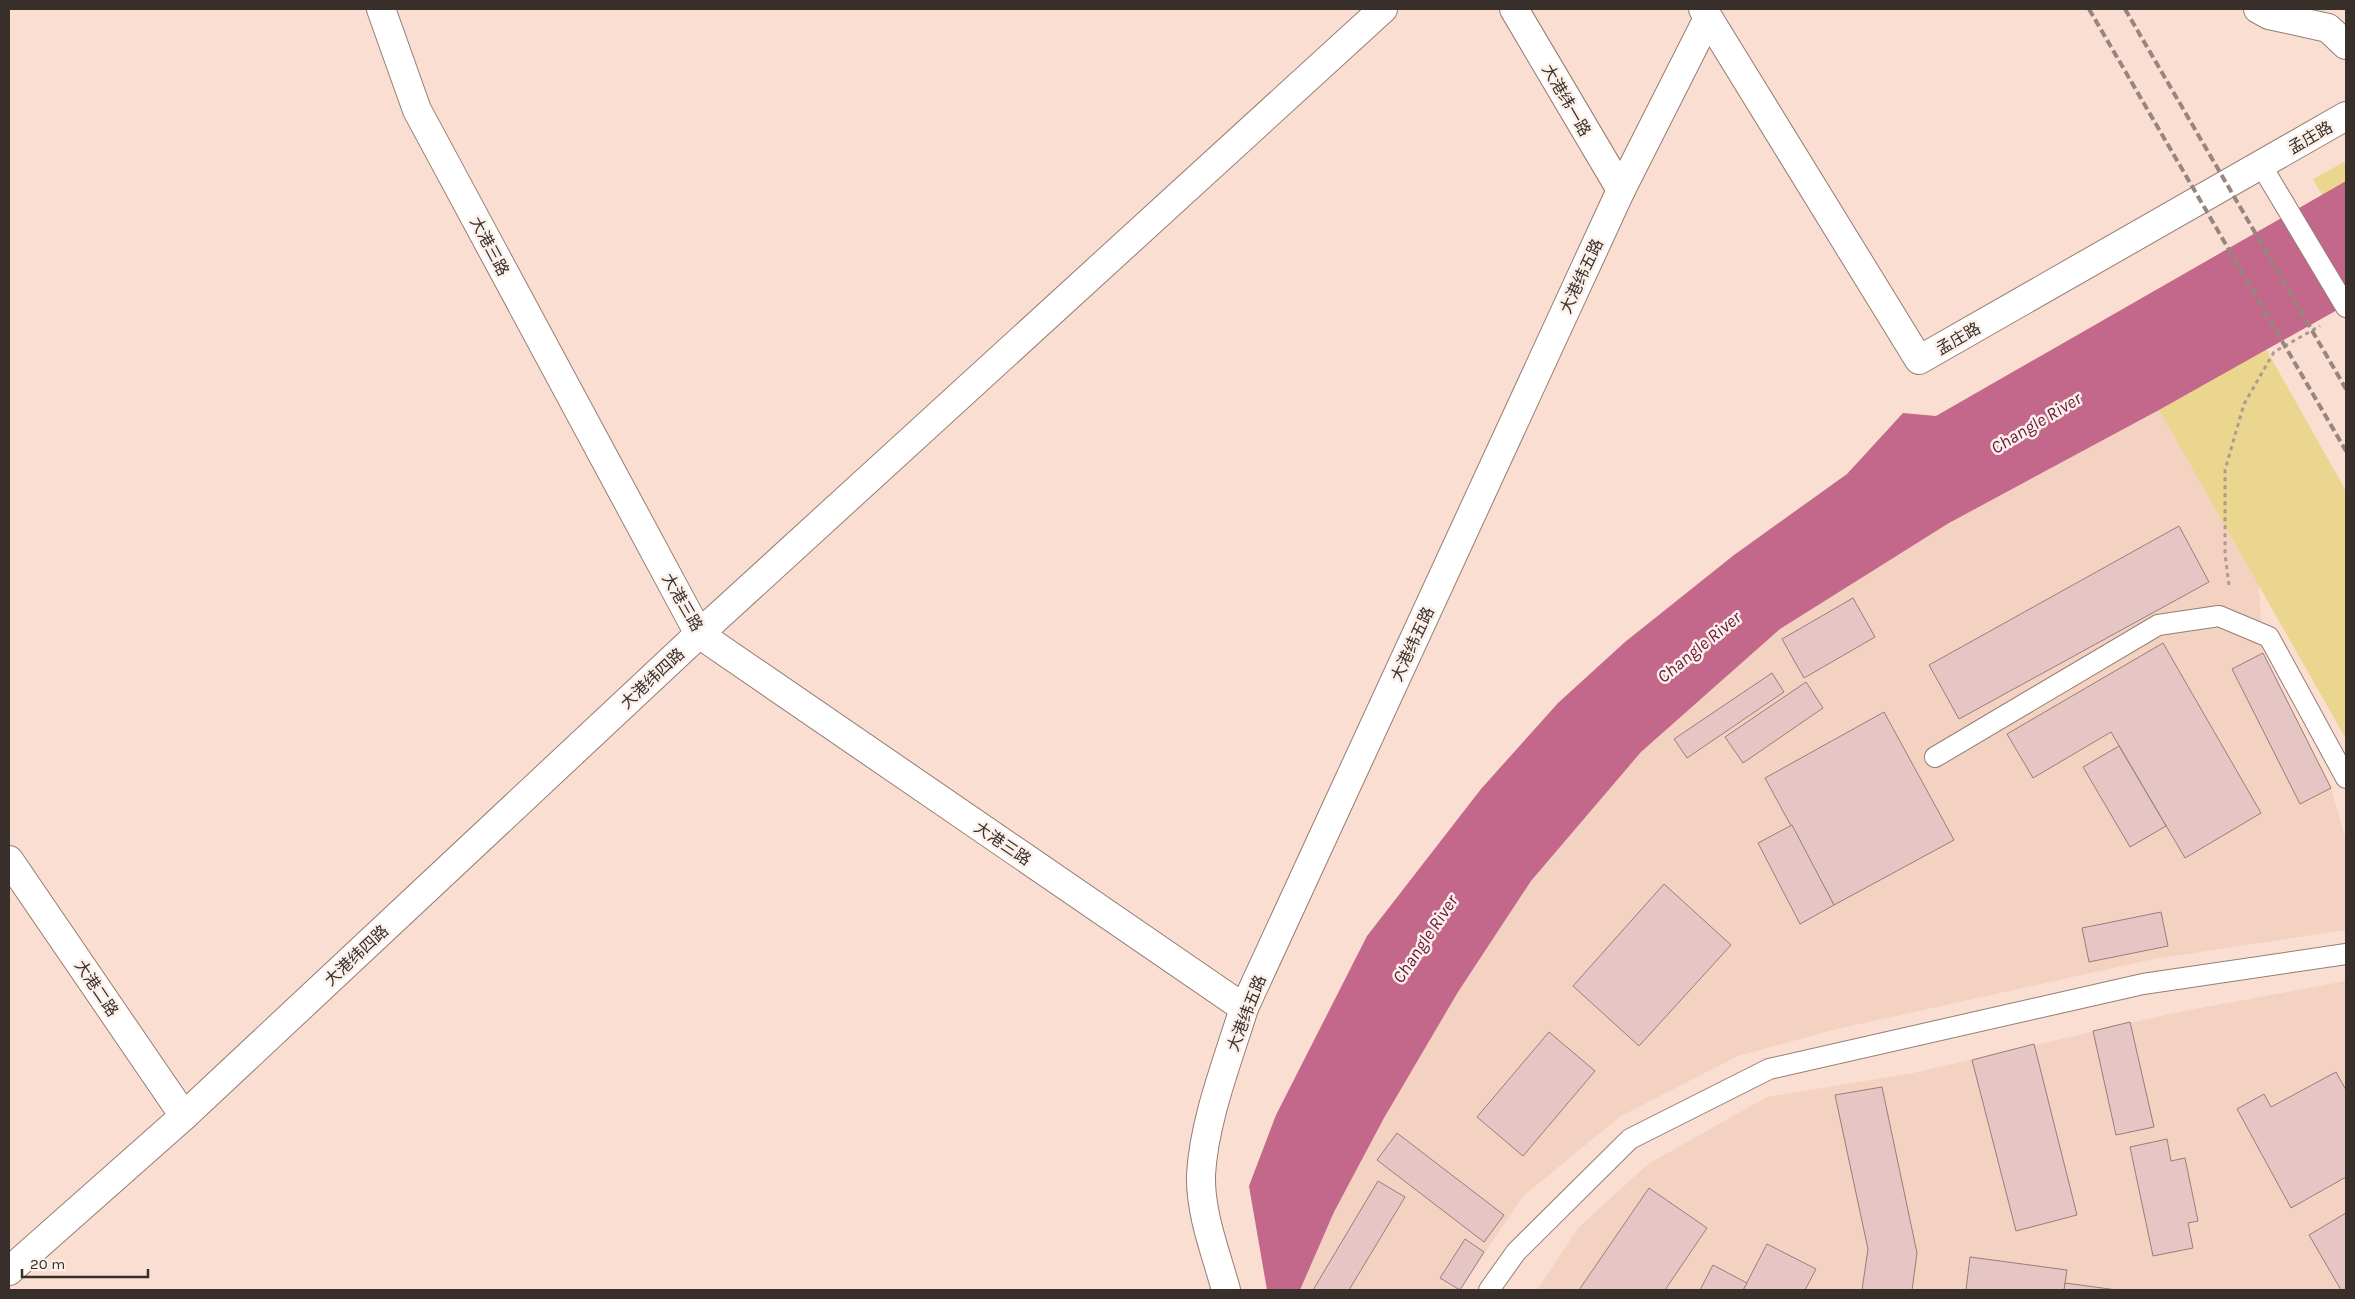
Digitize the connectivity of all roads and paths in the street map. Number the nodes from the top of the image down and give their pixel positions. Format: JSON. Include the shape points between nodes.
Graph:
{"nodes":[{"id":1,"x":381,"y":9,"type":"edge"},
{"id":2,"x":1383,"y":9,"type":"edge"},
{"id":3,"x":1514,"y":9,"type":"edge"},
{"id":4,"x":2258,"y":9,"type":"edge"},
{"id":5,"x":1705,"y":13,"type":"edge"},
{"id":6,"x":2346,"y":45,"type":"edge"},
{"id":7,"x":2346,"y":116,"type":"edge"},
{"id":8,"x":2261,"y":165,"type":"junction"},
{"id":9,"x":1621,"y":190,"type":"junction"},
{"id":10,"x":2346,"y":306,"type":"edge"},
{"id":11,"x":2322,"y":325,"type":"dead end"},
{"id":12,"x":2235,"y":622,"type":"junction"},
{"id":13,"x":699,"y":634,"type":"junction"},
{"id":14,"x":1935,"y":757,"type":"dead end"},
{"id":15,"x":2346,"y":778,"type":"edge"},
{"id":16,"x":9,"y":860,"type":"edge"},
{"id":17,"x":2346,"y":954,"type":"edge"},
{"id":18,"x":1244,"y":1008,"type":"junction"},
{"id":19,"x":184,"y":1116,"type":"junction"},
{"id":20,"x":9,"y":1271,"type":"edge"},
{"id":21,"x":1226,"y":1290,"type":"edge"},
{"id":22,"x":1489,"y":1290,"type":"edge"}],
"edges":[{"from":1,"to":13,"type":"street","name":"大港三路","via":[[417,110]]},
{"from":2,"to":13,"type":"street","name":"大港纬四路"},
{"from":3,"to":9,"type":"street","name":"大港纬一路"},
{"from":4,"to":6,"type":"street","via":[[2269,15],[2328,28]]},
{"from":5,"to":8,"type":"street","name":"孟庄路","via":[[1920,360]]},
{"from":5,"to":9,"type":"street","name":"大港纬五路"},
{"from":7,"to":8,"type":"street","name":"孟庄路"},
{"from":8,"to":10,"type":"lane"},
{"from":9,"to":18,"type":"street","name":"大港纬五路"},
{"from":11,"to":12,"type":"path","via":[[2274,352],[2244,404],[2225,470],[2225,554]]},
{"from":12,"to":14,"type":"lane","via":[[2219,616],[2158,624]]},
{"from":12,"to":15,"type":"lane","via":[[2269,637]]},
{"from":13,"to":18,"type":"street","name":"大港三路"},
{"from":13,"to":19,"type":"street","name":"大港纬四路"},
{"from":16,"to":19,"type":"street","name":"大港二路"},
{"from":17,"to":22,"type":"lane","via":[[2144,984],[1769,1070],[1630,1138],[1516,1252]]},
{"from":18,"to":21,"type":"street","name":"大港纬五路","via":[[1210,1118],[1201,1175],[1205,1214]]},
{"from":19,"to":20,"type":"street","name":"大港纬四路"}]}
